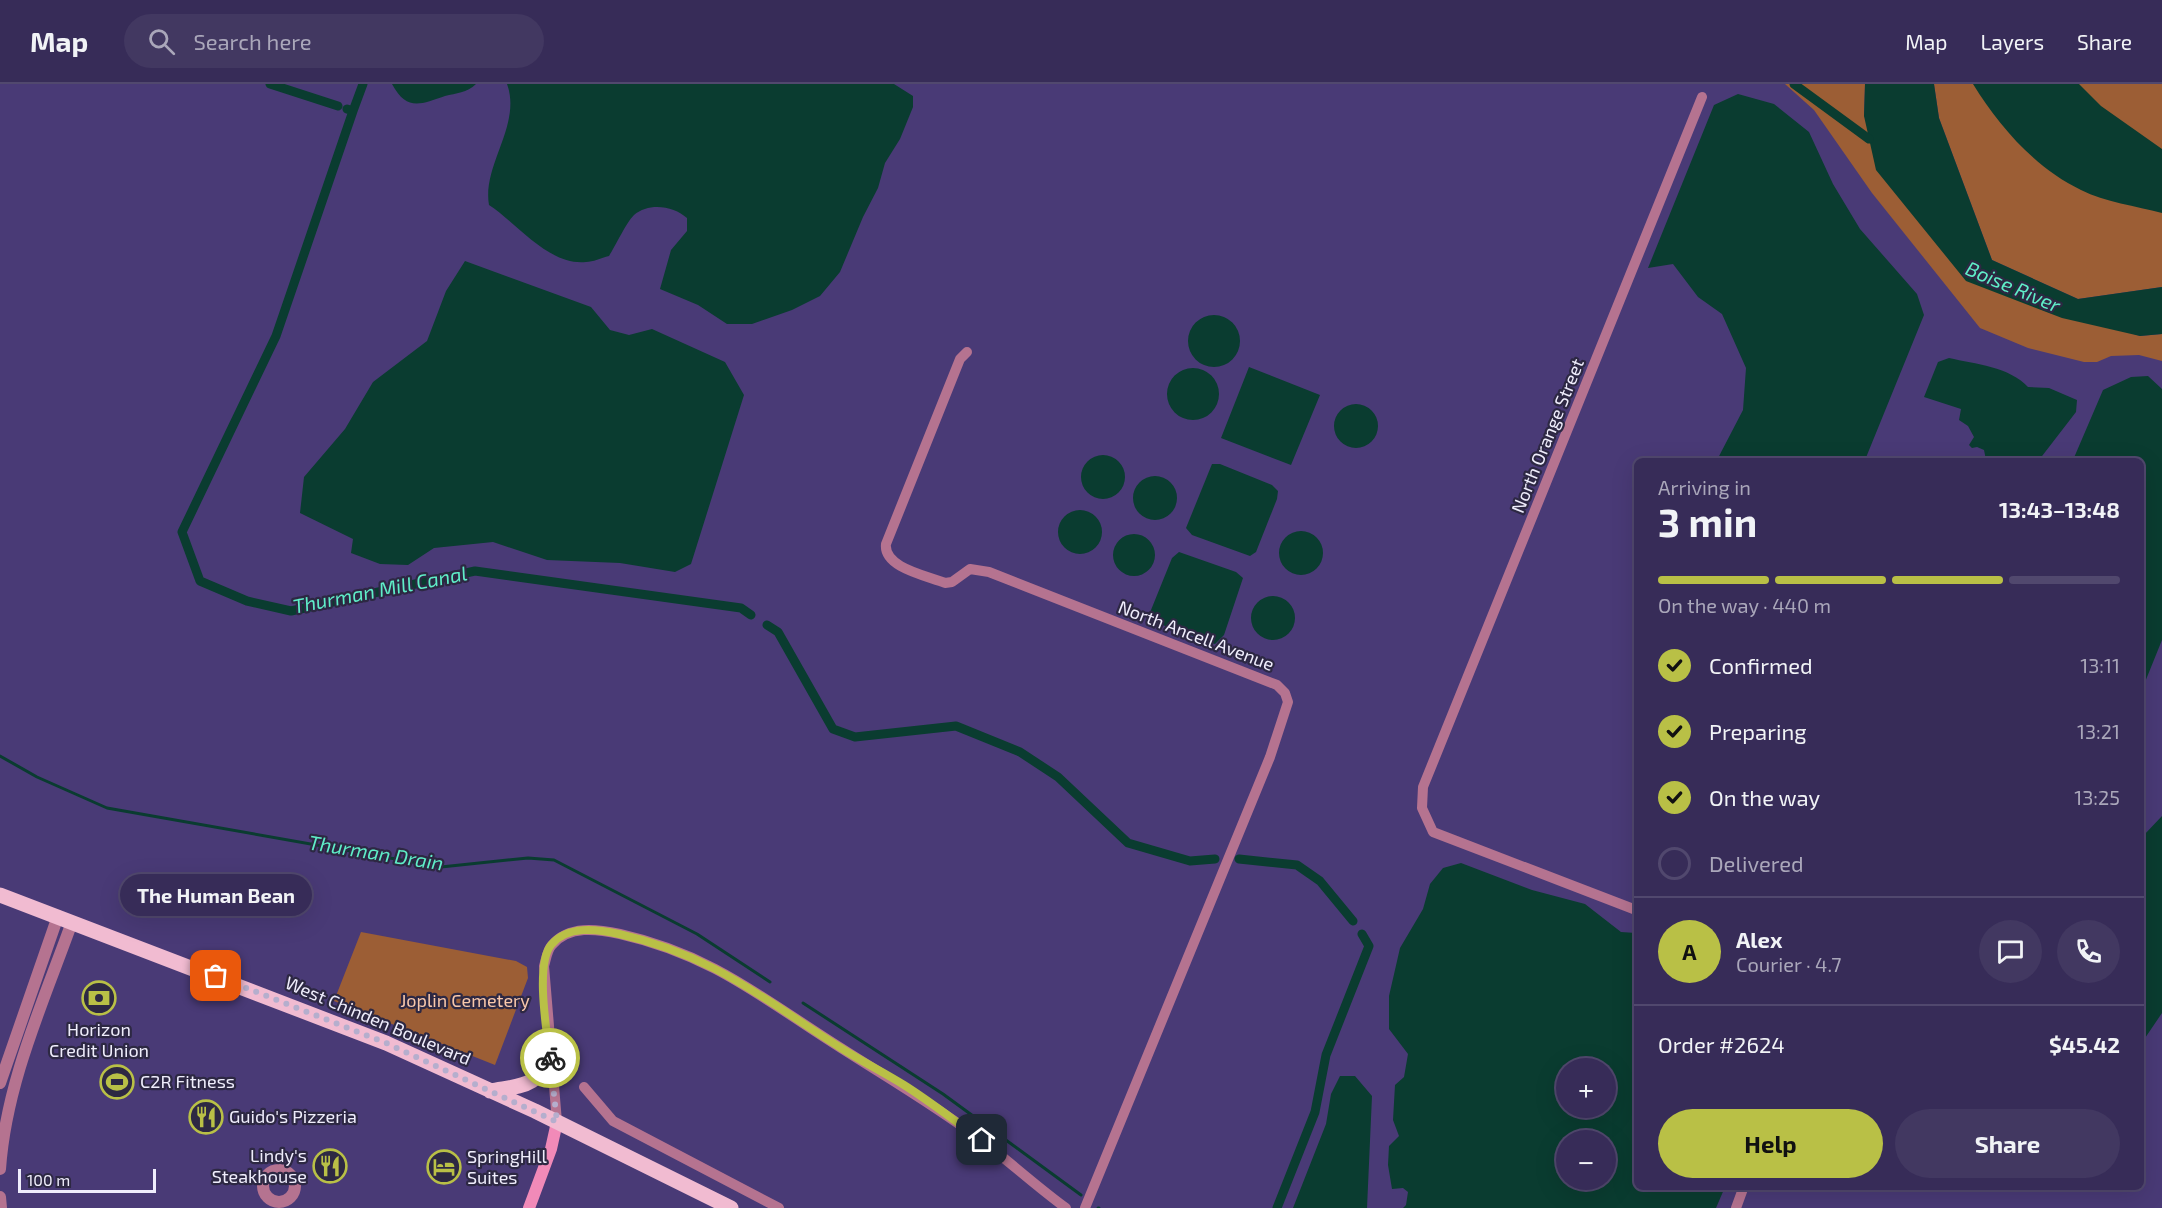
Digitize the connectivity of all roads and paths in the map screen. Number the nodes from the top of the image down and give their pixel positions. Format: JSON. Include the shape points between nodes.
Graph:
{"nodes":[{"id":1,"x":1702,"y":97,"type":"dead end"},
{"id":2,"x":967,"y":352,"type":"dead end"},
{"id":3,"x":0,"y":895,"type":"edge"},
{"id":4,"x":1634,"y":909,"type":"edge"},
{"id":5,"x":65,"y":919,"type":"junction"},
{"id":6,"x":550,"y":1053,"type":"junction"},
{"id":7,"x":2,"y":1067,"type":"edge"},
{"id":8,"x":17,"y":1073,"type":"junction"},
{"id":9,"x":0,"y":1083,"type":"edge"},
{"id":10,"x":584,"y":1087,"type":"dead end"},
{"id":11,"x":490,"y":1090,"type":"junction"},
{"id":12,"x":557,"y":1122,"type":"junction"},
{"id":13,"x":0,"y":1169,"type":"edge"},
{"id":14,"x":1743,"y":1190,"type":"edge"},
{"id":15,"x":0,"y":1197,"type":"edge"},
{"id":16,"x":1,"y":1208,"type":"edge"},
{"id":17,"x":529,"y":1208,"type":"edge"},
{"id":18,"x":731,"y":1208,"type":"edge"},
{"id":19,"x":779,"y":1208,"type":"edge"},
{"id":20,"x":1066,"y":1208,"type":"edge"},
{"id":21,"x":1085,"y":1208,"type":"edge"},
{"id":22,"x":1736,"y":1208,"type":"edge"}],
"edges":[{"from":1,"to":4,"type":"street","name":"North Orange Street","via":[[1423,787],[1422,808],[1433,831]]},
{"from":2,"to":21,"type":"street","name":"North Ancell Avenue","via":[[960,359],[886,544],[890,560],[945,583],[970,569],[988,572],[1277,685],[1286,693],[1288,702],[1270,757]]},
{"from":3,"to":5,"type":"main road","name":"West Chinden Boulevard"},
{"from":5,"to":7,"type":"street"},
{"from":5,"to":8,"type":"street"},
{"from":5,"to":11,"type":"main road","name":"West Chinden Boulevard","via":[[356,1031]]},
{"from":6,"to":11,"type":"main road","via":[[538,1078],[528,1084]]},
{"from":6,"to":12,"type":"street"},
{"from":6,"to":20,"type":"street","via":[[544,976],[550,946],[564,935],[578,931],[652,942],[737,979],[906,1086],[982,1140]]},
{"from":7,"to":8,"type":"street"},
{"from":7,"to":9,"type":"street"},
{"from":8,"to":13,"type":"street","via":[[3,1131]]},
{"from":10,"to":19,"type":"street","via":[[614,1121]]},
{"from":11,"to":12,"type":"main road","name":"West Chinden Boulevard"},
{"from":12,"to":17,"type":"main road"},
{"from":12,"to":18,"type":"main road","name":"West Chinden Boulevard"},
{"from":14,"to":22,"type":"street"},
{"from":15,"to":16,"type":"street"}]}
